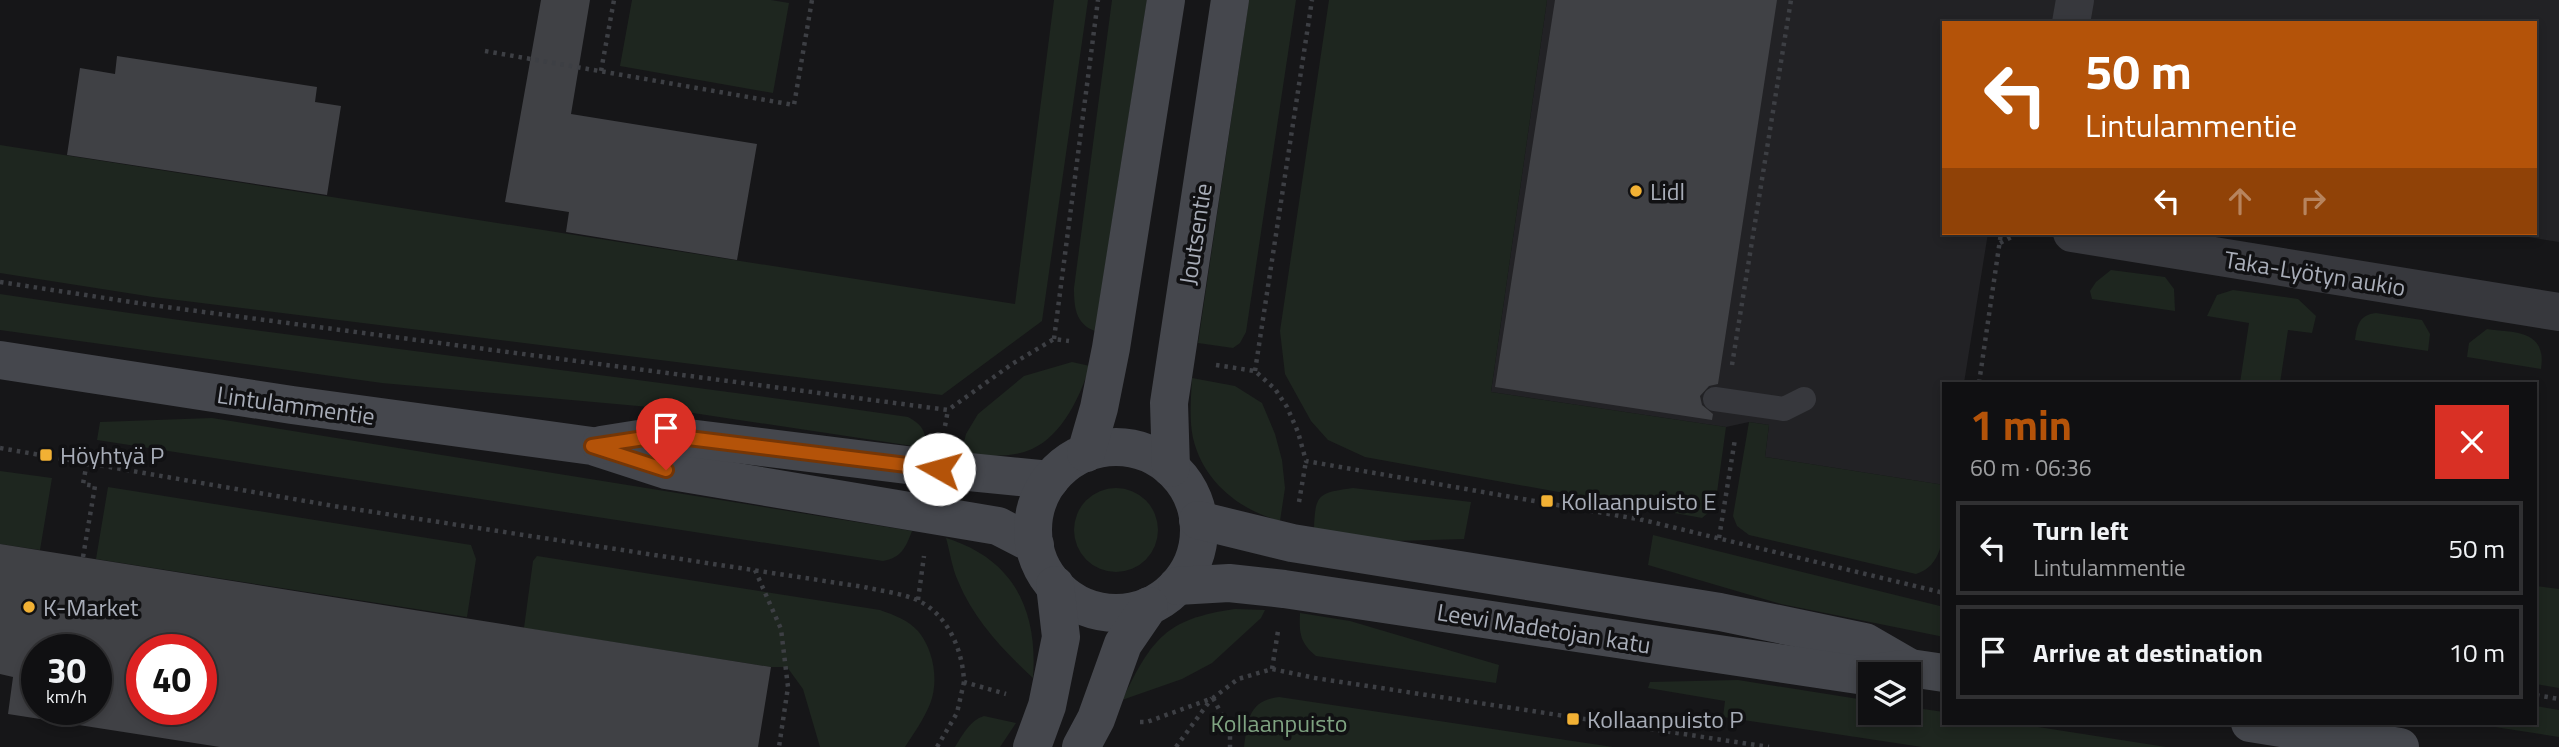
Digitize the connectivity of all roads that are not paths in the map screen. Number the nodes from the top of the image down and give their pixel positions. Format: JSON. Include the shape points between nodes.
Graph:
{"nodes":[{"id":1,"x":1166,"y":0,"type":"edge"},
{"id":2,"x":1230,"y":0,"type":"edge"},
{"id":3,"x":2075,"y":0,"type":"edge"},
{"id":4,"x":2071,"y":21,"type":"edge"},
{"id":5,"x":2084,"y":235,"type":"edge"},
{"id":6,"x":2559,"y":312,"type":"edge"},
{"id":7,"x":0,"y":360,"type":"edge"},
{"id":8,"x":1804,"y":399,"type":"dead end"},
{"id":9,"x":1722,"y":400,"type":"road end"},
{"id":10,"x":592,"y":446,"type":"junction"},
{"id":11,"x":1086,"y":453,"type":"junction"},
{"id":12,"x":1171,"y":468,"type":"junction"},
{"id":13,"x":1050,"y":480,"type":"junction"},
{"id":14,"x":1198,"y":520,"type":"junction"},
{"id":15,"x":1035,"y":545,"type":"junction"},
{"id":16,"x":1055,"y":585,"type":"junction"},
{"id":17,"x":1163,"y":596,"type":"junction"},
{"id":18,"x":1927,"y":671,"type":"edge"},
{"id":19,"x":2262,"y":725,"type":"edge"},
{"id":20,"x":1088,"y":733,"type":"edge"},
{"id":21,"x":1032,"y":747,"type":"edge"},
{"id":22,"x":2400,"y":747,"type":"edge"}],
"edges":[{"from":1,"to":11,"type":"street","via":[[1111,348]]},
{"from":2,"to":12,"type":"street","name":"Joutsentie","via":[[1169,403]]},
{"from":3,"to":4,"type":"street"},
{"from":5,"to":6,"type":"street","name":"Taka-Lyötyn aukio"},
{"from":7,"to":10,"type":"street","name":"Lintulammentie"},
{"from":8,"to":9,"type":"lane","via":[[1784,409]]},
{"from":10,"to":13,"type":"street","name":"Lintulammentie","via":[[664,435]]},
{"from":10,"to":15,"type":"street","name":"Lintulammentie","via":[[666,470],[998,526]]},
{"from":11,"to":12,"type":"street","via":[[1127,448],[1156,457]]},
{"from":11,"to":13,"type":"street"},
{"from":12,"to":14,"type":"street","via":[[1191,495]]},
{"from":13,"to":15,"type":"street","via":[[1036,508]]},
{"from":14,"to":17,"type":"street","via":[[1199,539],[1191,567]]},
{"from":14,"to":18,"type":"street","name":"Leevi Madetojan katu","via":[[1292,543],[1720,612],[1865,642]]},
{"from":15,"to":16,"type":"street"},
{"from":16,"to":17,"type":"street","via":[[1077,603],[1104,612],[1121,613]]},
{"from":16,"to":21,"type":"street","via":[[1060,637],[1047,706]]},
{"from":17,"to":18,"type":"street","name":"Leevi Madetojan katu","via":[[1229,583],[1858,675]]},
{"from":17,"to":20,"type":"street","via":[[1124,644]]},
{"from":19,"to":22,"type":"street"}]}
